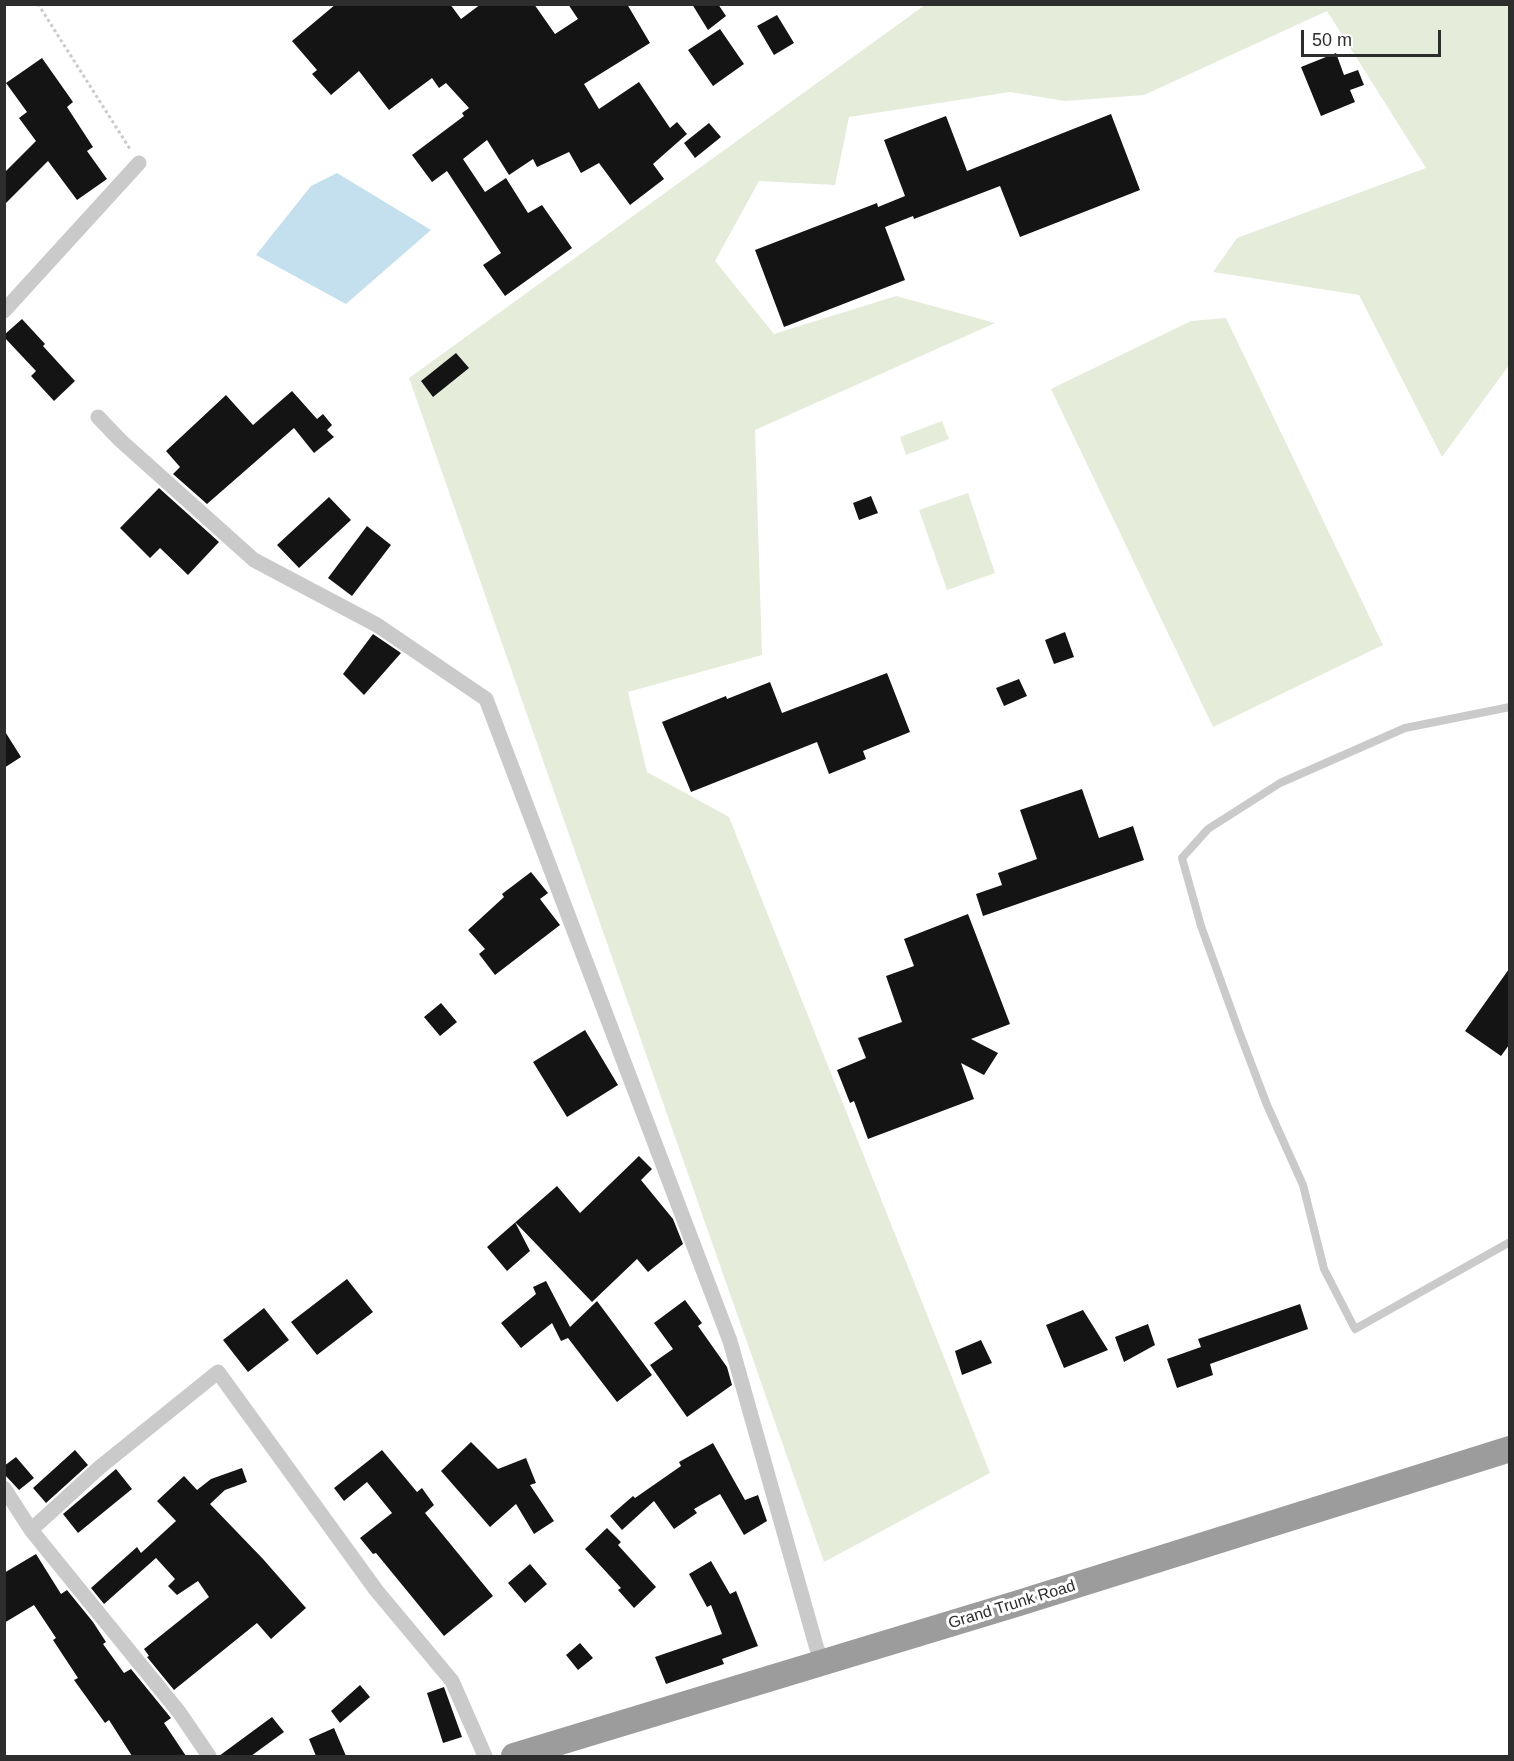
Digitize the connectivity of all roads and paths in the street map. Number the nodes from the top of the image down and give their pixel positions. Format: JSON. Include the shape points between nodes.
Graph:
{"nodes":[{"id":1,"x":38,"y":4,"type":"edge"},
{"id":2,"x":139,"y":163,"type":"joint"},
{"id":3,"x":4,"y":311,"type":"edge"},
{"id":4,"x":98,"y":417,"type":"dead end"},
{"id":5,"x":1509,"y":707,"type":"edge"},
{"id":6,"x":1509,"y":1242,"type":"edge"},
{"id":7,"x":1509,"y":1449,"type":"edge"},
{"id":8,"x":4,"y":1488,"type":"edge"},
{"id":9,"x":31,"y":1530,"type":"junction"},
{"id":10,"x":824,"y":1662,"type":"junction"},
{"id":11,"x":209,"y":1756,"type":"edge"},
{"id":12,"x":485,"y":1756,"type":"edge"},
{"id":13,"x":514,"y":1756,"type":"edge"}],
"edges":[{"from":1,"to":2,"type":"path"},
{"from":2,"to":3,"type":"street"},
{"from":4,"to":10,"type":"street","via":[[254,560],[377,625],[486,699],[730,1341]]},
{"from":5,"to":6,"type":"lane","via":[[1405,728],[1280,783],[1208,829],[1182,858],[1201,926],[1240,1034],[1303,1185],[1324,1269],[1355,1329]]},
{"from":7,"to":10,"type":"highway","name":"Grand Trunk Road"},
{"from":8,"to":9,"type":"street"},
{"from":9,"to":11,"type":"street"},
{"from":9,"to":12,"type":"street","via":[[100,1467],[218,1372],[376,1590],[452,1682]]},
{"from":10,"to":13,"type":"highway","name":"Grand Trunk Road"}]}
